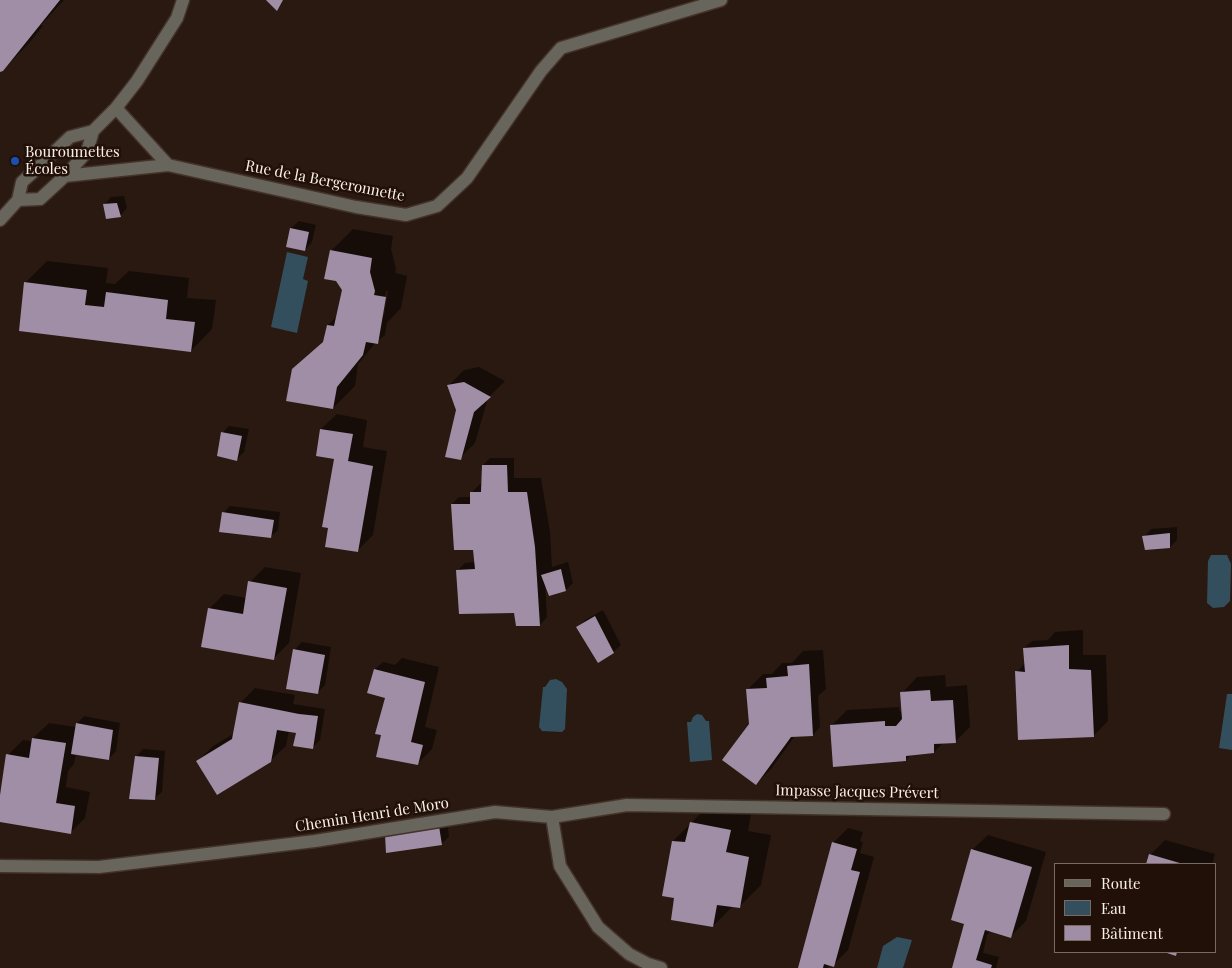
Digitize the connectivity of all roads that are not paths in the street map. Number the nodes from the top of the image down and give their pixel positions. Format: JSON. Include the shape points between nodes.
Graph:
{"nodes":[{"id":1,"x":183,"y":0,"type":"edge"},
{"id":2,"x":721,"y":0,"type":"edge"},
{"id":3,"x":116,"y":108,"type":"junction"},
{"id":4,"x":93,"y":132,"type":"junction"},
{"id":5,"x":168,"y":165,"type":"junction"},
{"id":6,"x":65,"y":176,"type":"junction"},
{"id":7,"x":18,"y":200,"type":"junction"},
{"id":8,"x":0,"y":220,"type":"edge"},
{"id":9,"x":1164,"y":814,"type":"dead end"},
{"id":10,"x":552,"y":817,"type":"junction"},
{"id":11,"x":0,"y":866,"type":"edge"},
{"id":12,"x":661,"y":968,"type":"edge"}],
"edges":[{"from":1,"to":3,"type":"street","via":[[177,18]]},
{"from":2,"to":5,"type":"street","name":"Rue de la Bergeronnette","via":[[561,48],[541,71],[467,178],[437,206],[406,216]]},
{"from":3,"to":4,"type":"street"},
{"from":3,"to":5,"type":"street"},
{"from":4,"to":6,"type":"street","via":[[87,152]]},
{"from":4,"to":7,"type":"street","via":[[70,137],[22,182]]},
{"from":5,"to":6,"type":"street","name":"Rue de la Bergeronnette"},
{"from":6,"to":7,"type":"street","via":[[40,199]]},
{"from":7,"to":8,"type":"street"},
{"from":9,"to":10,"type":"street","name":"Impasse Jacques Prévert","via":[[627,805]]},
{"from":10,"to":11,"type":"street","name":"Chemin Henri de Moro","via":[[495,812],[315,840],[98,867]]},
{"from":10,"to":12,"type":"street","via":[[560,866],[598,927],[629,954]]}]}
